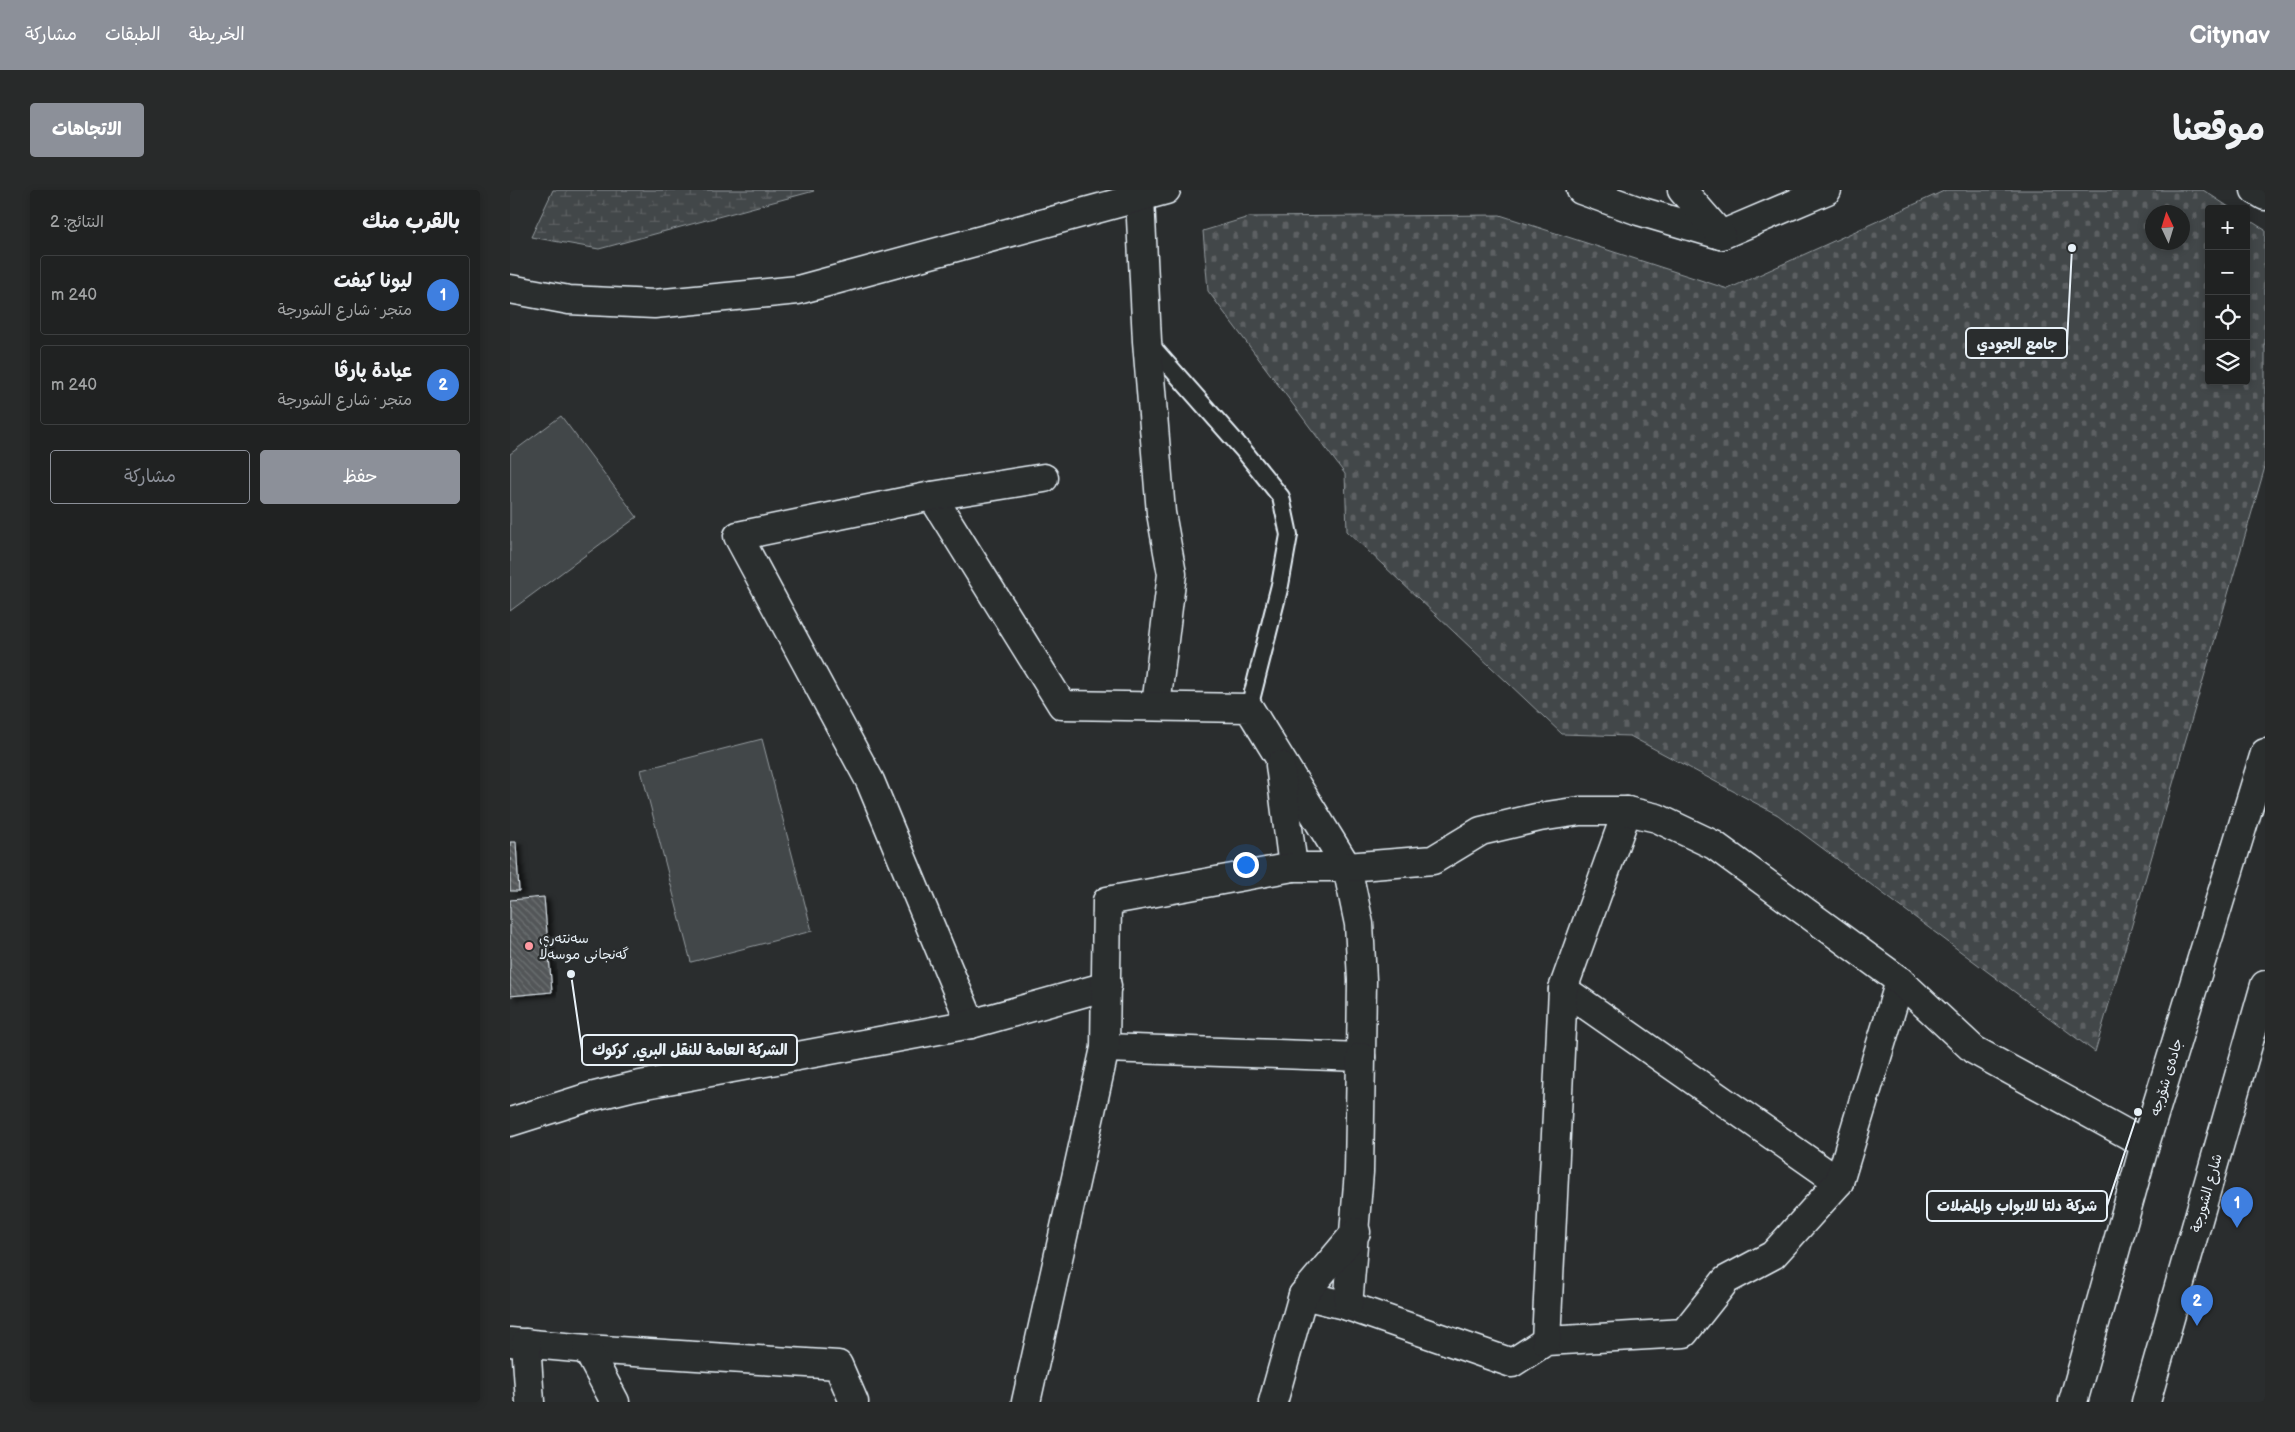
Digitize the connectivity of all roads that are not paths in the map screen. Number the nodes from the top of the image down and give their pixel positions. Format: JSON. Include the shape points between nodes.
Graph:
{"nodes":[{"id":1,"x":1166,"y":190,"type":"edge"},
{"id":2,"x":1581,"y":190,"type":"edge"},
{"id":3,"x":1682,"y":190,"type":"edge"},
{"id":4,"x":1826,"y":190,"type":"edge"},
{"id":5,"x":2255,"y":190,"type":"edge"},
{"id":6,"x":1139,"y":194,"type":"edge"},
{"id":7,"x":2265,"y":196,"type":"edge"},
{"id":8,"x":1721,"y":235,"type":"junction"},
{"id":9,"x":510,"y":290,"type":"edge"},
{"id":10,"x":1147,"y":341,"type":"junction"},
{"id":11,"x":1044,"y":478,"type":"dead end"},
{"id":12,"x":932,"y":496,"type":"junction"},
{"id":13,"x":1156,"y":706,"type":"junction"},
{"id":14,"x":1249,"y":708,"type":"junction"},
{"id":15,"x":2265,"y":753,"type":"edge"},
{"id":16,"x":1279,"y":756,"type":"junction"},
{"id":17,"x":1627,"y":811,"type":"junction"},
{"id":18,"x":1347,"y":867,"type":"junction"},
{"id":19,"x":1293,"y":868,"type":"junction"},
{"id":20,"x":1900,"y":981,"type":"junction"},
{"id":21,"x":2265,"y":985,"type":"edge"},
{"id":22,"x":1107,"y":986,"type":"junction"},
{"id":23,"x":1564,"y":989,"type":"junction"},
{"id":24,"x":971,"y":1024,"type":"junction"},
{"id":25,"x":1105,"y":1048,"type":"junction"},
{"id":26,"x":1362,"y":1057,"type":"junction"},
{"id":27,"x":510,"y":1122,"type":"edge"},
{"id":28,"x":2145,"y":1144,"type":"junction"},
{"id":29,"x":1839,"y":1182,"type":"junction"},
{"id":30,"x":1356,"y":1232,"type":"junction"},
{"id":31,"x":1303,"y":1295,"type":"junction"},
{"id":32,"x":1348,"y":1306,"type":"junction"},
{"id":33,"x":1546,"y":1341,"type":"junction"},
{"id":34,"x":518,"y":1342,"type":"edge"},
{"id":35,"x":587,"y":1349,"type":"junction"},
{"id":36,"x":530,"y":1402,"type":"edge"},
{"id":37,"x":615,"y":1402,"type":"edge"},
{"id":38,"x":854,"y":1402,"type":"edge"},
{"id":39,"x":1026,"y":1402,"type":"edge"},
{"id":40,"x":1273,"y":1402,"type":"edge"},
{"id":41,"x":2073,"y":1402,"type":"edge"},
{"id":42,"x":2146,"y":1402,"type":"edge"}],
"edges":[{"from":1,"to":6,"type":"street"},
{"from":2,"to":8,"type":"street","via":[[1638,211]]},
{"from":3,"to":8,"type":"street"},
{"from":4,"to":8,"type":"street"},
{"from":5,"to":7,"type":"street"},
{"from":6,"to":9,"type":"street","via":[[798,290],[654,304],[569,300]]},
{"from":6,"to":10,"type":"street"},
{"from":10,"to":13,"type":"street","via":[[1161,513],[1172,574]]},
{"from":10,"to":14,"type":"lane","via":[[1281,496],[1288,535],[1280,585]]},
{"from":11,"to":12,"type":"street"},
{"from":12,"to":13,"type":"street","via":[[1062,704]]},
{"from":12,"to":24,"type":"street","via":[[738,536],[870,781]]},
{"from":13,"to":14,"type":"street"},
{"from":14,"to":16,"type":"street"},
{"from":15,"to":28,"type":"street","name":"جادەی شۆرجە"},
{"from":16,"to":18,"type":"street"},
{"from":16,"to":19,"type":"street"},
{"from":17,"to":18,"type":"street","via":[[1580,811],[1540,817],[1481,831],[1433,860]]},
{"from":17,"to":20,"type":"street","via":[[1657,818],[1714,845]]},
{"from":17,"to":23,"type":"street"},
{"from":18,"to":19,"type":"street"},
{"from":18,"to":26,"type":"street","via":[[1358,924]]},
{"from":19,"to":22,"type":"street","via":[[1107,901]]},
{"from":20,"to":28,"type":"street","via":[[1974,1050]]},
{"from":20,"to":29,"type":"street"},
{"from":21,"to":42,"type":"street","name":"شارع الشورجة"},
{"from":22,"to":24,"type":"street"},
{"from":22,"to":25,"type":"street"},
{"from":23,"to":29,"type":"street"},
{"from":23,"to":33,"type":"street"},
{"from":24,"to":27,"type":"street","via":[[635,1086]]},
{"from":25,"to":26,"type":"street"},
{"from":25,"to":39,"type":"street"},
{"from":26,"to":30,"type":"street"},
{"from":28,"to":41,"type":"street","name":"جادەی شۆرجە"},
{"from":29,"to":33,"type":"street","via":[[1772,1255],[1726,1280],[1684,1333]]},
{"from":30,"to":31,"type":"street"},
{"from":30,"to":32,"type":"street"},
{"from":31,"to":32,"type":"street"},
{"from":31,"to":40,"type":"street"},
{"from":32,"to":33,"type":"street","via":[[1512,1363]]},
{"from":34,"to":35,"type":"street"},
{"from":34,"to":36,"type":"street"},
{"from":35,"to":37,"type":"street"},
{"from":35,"to":38,"type":"street","via":[[838,1366]]}]}
